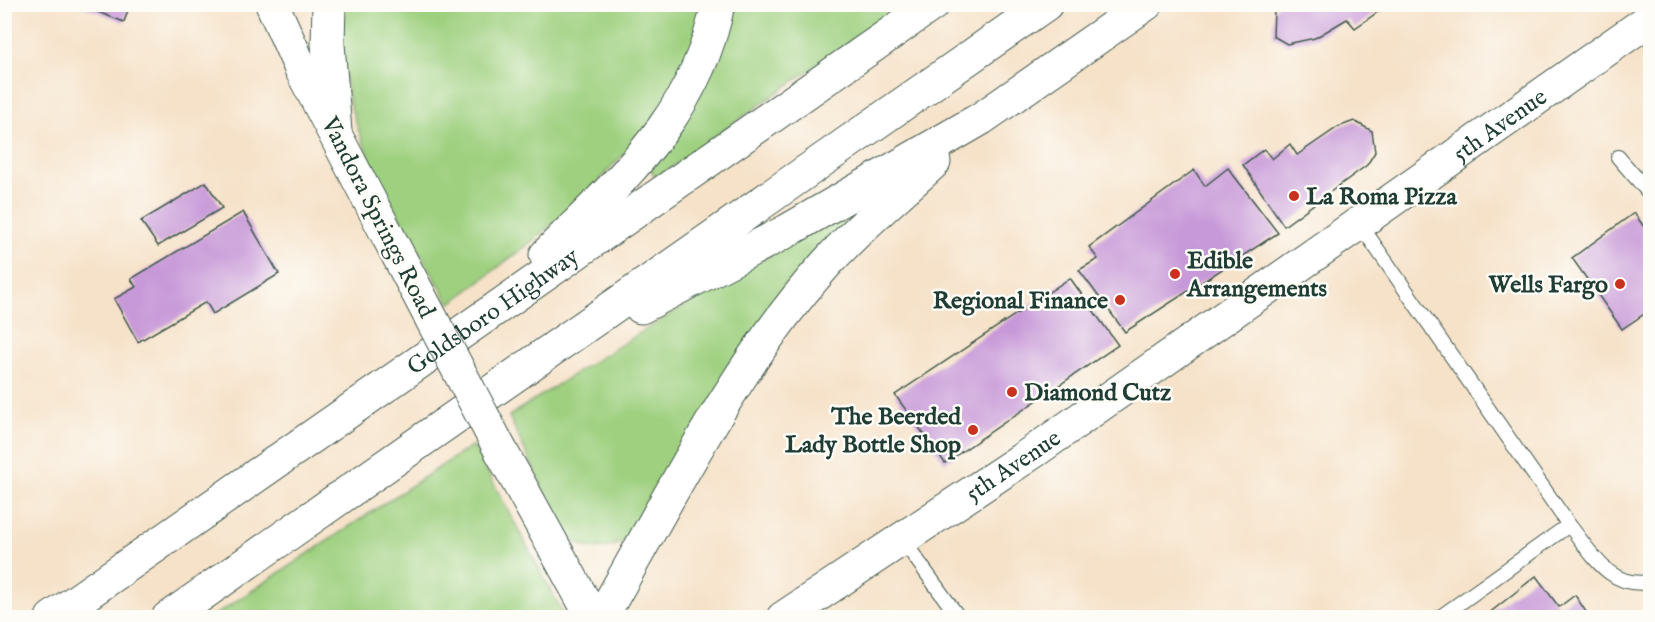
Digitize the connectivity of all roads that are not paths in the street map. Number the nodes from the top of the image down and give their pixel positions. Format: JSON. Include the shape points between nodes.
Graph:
{"nodes":[{"id":1,"x":272,"y":4,"type":"edge"},
{"id":2,"x":329,"y":4,"type":"edge"},
{"id":3,"x":718,"y":4,"type":"edge"},
{"id":4,"x":933,"y":4,"type":"edge"},
{"id":5,"x":1046,"y":4,"type":"edge"},
{"id":6,"x":1146,"y":4,"type":"edge"},
{"id":7,"x":1650,"y":19,"type":"edge"},
{"id":8,"x":982,"y":118,"type":"junction"},
{"id":9,"x":335,"y":132,"type":"junction"},
{"id":10,"x":1618,"y":157,"type":"dead end"},
{"id":11,"x":1650,"y":194,"type":"edge"},
{"id":12,"x":1359,"y":223,"type":"junction"},
{"id":13,"x":488,"y":314,"type":"junction"},
{"id":14,"x":525,"y":367,"type":"junction"},
{"id":15,"x":1569,"y":525,"type":"junction"},
{"id":16,"x":902,"y":539,"type":"junction"},
{"id":17,"x":1650,"y":582,"type":"edge"},
{"id":18,"x":52,"y":618,"type":"edge"},
{"id":19,"x":168,"y":618,"type":"edge"},
{"id":20,"x":593,"y":618,"type":"edge"},
{"id":21,"x":601,"y":618,"type":"edge"},
{"id":22,"x":783,"y":618,"type":"edge"},
{"id":23,"x":959,"y":618,"type":"edge"},
{"id":24,"x":1439,"y":618,"type":"edge"}],
"edges":[{"from":1,"to":9,"type":"main road","name":"Vandora Springs Road"},
{"from":2,"to":9,"type":"main road"},
{"from":3,"to":13,"type":"main road","via":[[699,70],[662,132]]},
{"from":4,"to":13,"type":"main road","name":"Goldsboro Highway"},
{"from":5,"to":14,"type":"main road"},
{"from":6,"to":8,"type":"main road"},
{"from":7,"to":12,"type":"main road","name":"5th Avenue"},
{"from":8,"to":14,"type":"main road","via":[[787,231]]},
{"from":8,"to":21,"type":"main road","via":[[865,224],[824,266],[782,319],[712,422]]},
{"from":9,"to":20,"type":"main road","name":"Vandora Springs Road","bridge":true},
{"from":10,"to":11,"type":"lane"},
{"from":12,"to":15,"type":"lane"},
{"from":12,"to":16,"type":"main road","name":"5th Avenue","via":[[1036,450]]},
{"from":13,"to":18,"type":"main road","name":"Goldsboro Highway"},
{"from":14,"to":19,"type":"main road"},
{"from":15,"to":17,"type":"lane","via":[[1609,574],[1634,585]]},
{"from":15,"to":24,"type":"lane"},
{"from":16,"to":22,"type":"main road","name":"5th Avenue"},
{"from":16,"to":23,"type":"lane"}]}
